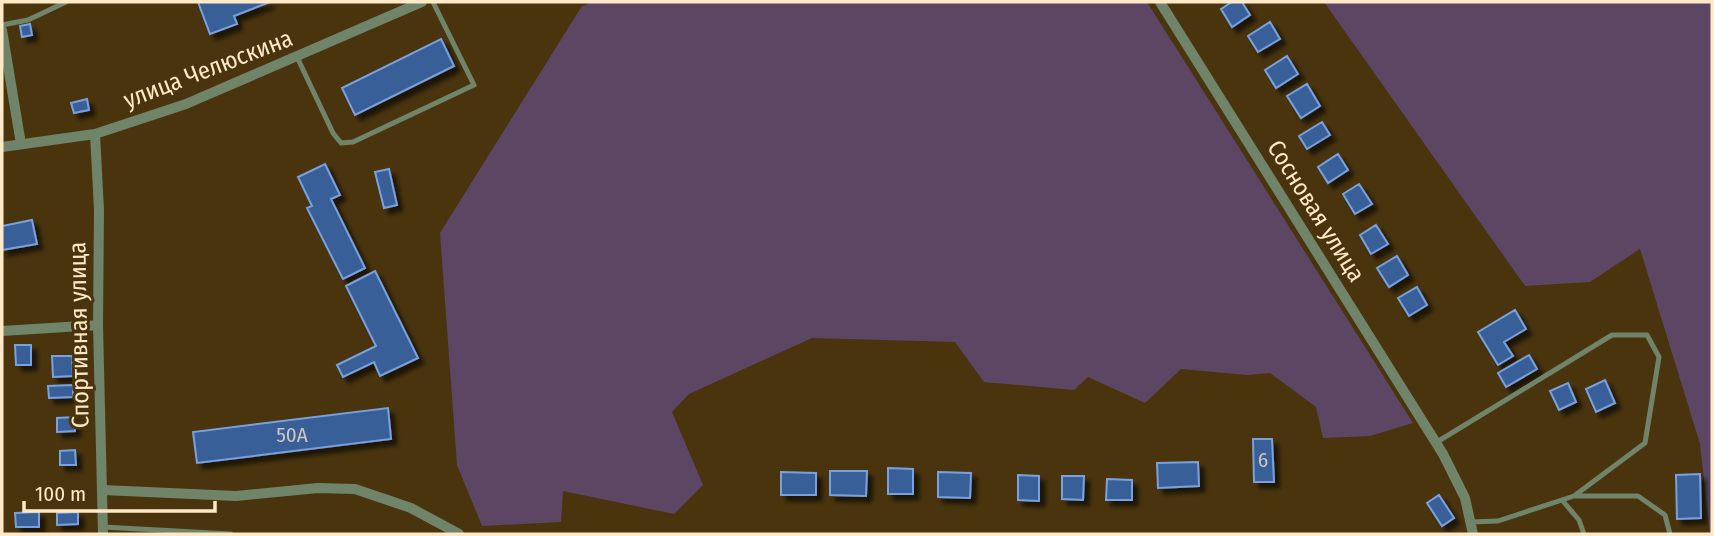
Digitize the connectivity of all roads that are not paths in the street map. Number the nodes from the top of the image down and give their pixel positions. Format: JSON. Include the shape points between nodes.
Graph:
{"nodes":[{"id":1,"x":66,"y":2,"type":"edge"},
{"id":2,"x":433,"y":2,"type":"edge"},
{"id":3,"x":1160,"y":2,"type":"edge"},
{"id":4,"x":416,"y":3,"type":"edge"},
{"id":5,"x":2,"y":28,"type":"edge"},
{"id":6,"x":297,"y":57,"type":"junction"},
{"id":7,"x":95,"y":134,"type":"junction"},
{"id":8,"x":21,"y":144,"type":"junction"},
{"id":9,"x":2,"y":147,"type":"edge"},
{"id":10,"x":98,"y":325,"type":"junction"},
{"id":11,"x":2,"y":331,"type":"edge"},
{"id":12,"x":1436,"y":442,"type":"junction"},
{"id":13,"x":103,"y":490,"type":"junction"},
{"id":14,"x":1574,"y":496,"type":"junction"},
{"id":15,"x":1562,"y":500,"type":"junction"},
{"id":16,"x":1470,"y":522,"type":"junction"},
{"id":17,"x":444,"y":530,"type":"edge"},
{"id":18,"x":103,"y":531,"type":"edge"},
{"id":19,"x":231,"y":534,"type":"edge"},
{"id":20,"x":459,"y":534,"type":"edge"},
{"id":21,"x":1473,"y":534,"type":"edge"},
{"id":22,"x":1584,"y":534,"type":"edge"},
{"id":23,"x":1670,"y":534,"type":"edge"}],
"edges":[{"from":1,"to":5,"type":"lane"},
{"from":2,"to":6,"type":"lane","via":[[474,85],[353,142],[341,143],[333,133]]},
{"from":3,"to":12,"type":"street","name":"Сосновая улица"},
{"from":4,"to":6,"type":"street","name":"улица Челюскина"},
{"from":5,"to":8,"type":"street"},
{"from":6,"to":7,"type":"street","name":"улица Челюскина","via":[[186,104]]},
{"from":7,"to":8,"type":"street","name":"улица Челюскина"},
{"from":7,"to":10,"type":"street","name":"Спортивная улица"},
{"from":8,"to":9,"type":"street","name":"улица Челюскина"},
{"from":10,"to":11,"type":"street"},
{"from":10,"to":13,"type":"street","name":"Спортивная улица"},
{"from":12,"to":14,"type":"lane","via":[[1612,335],[1647,335],[1659,357],[1646,443]]},
{"from":12,"to":16,"type":"street","name":"Сосновая улица","via":[[1465,498]]},
{"from":13,"to":17,"type":"street","via":[[236,495],[355,489],[411,508]]},
{"from":13,"to":18,"type":"street","name":"Спортивная улица"},
{"from":14,"to":15,"type":"lane"},
{"from":14,"to":23,"type":"lane","via":[[1638,496],[1665,515]]},
{"from":15,"to":16,"type":"lane","via":[[1498,522]]},
{"from":15,"to":22,"type":"lane"},
{"from":16,"to":21,"type":"street","name":"Сосновая улица"},
{"from":17,"to":20,"type":"street"},
{"from":18,"to":19,"type":"lane"}]}
